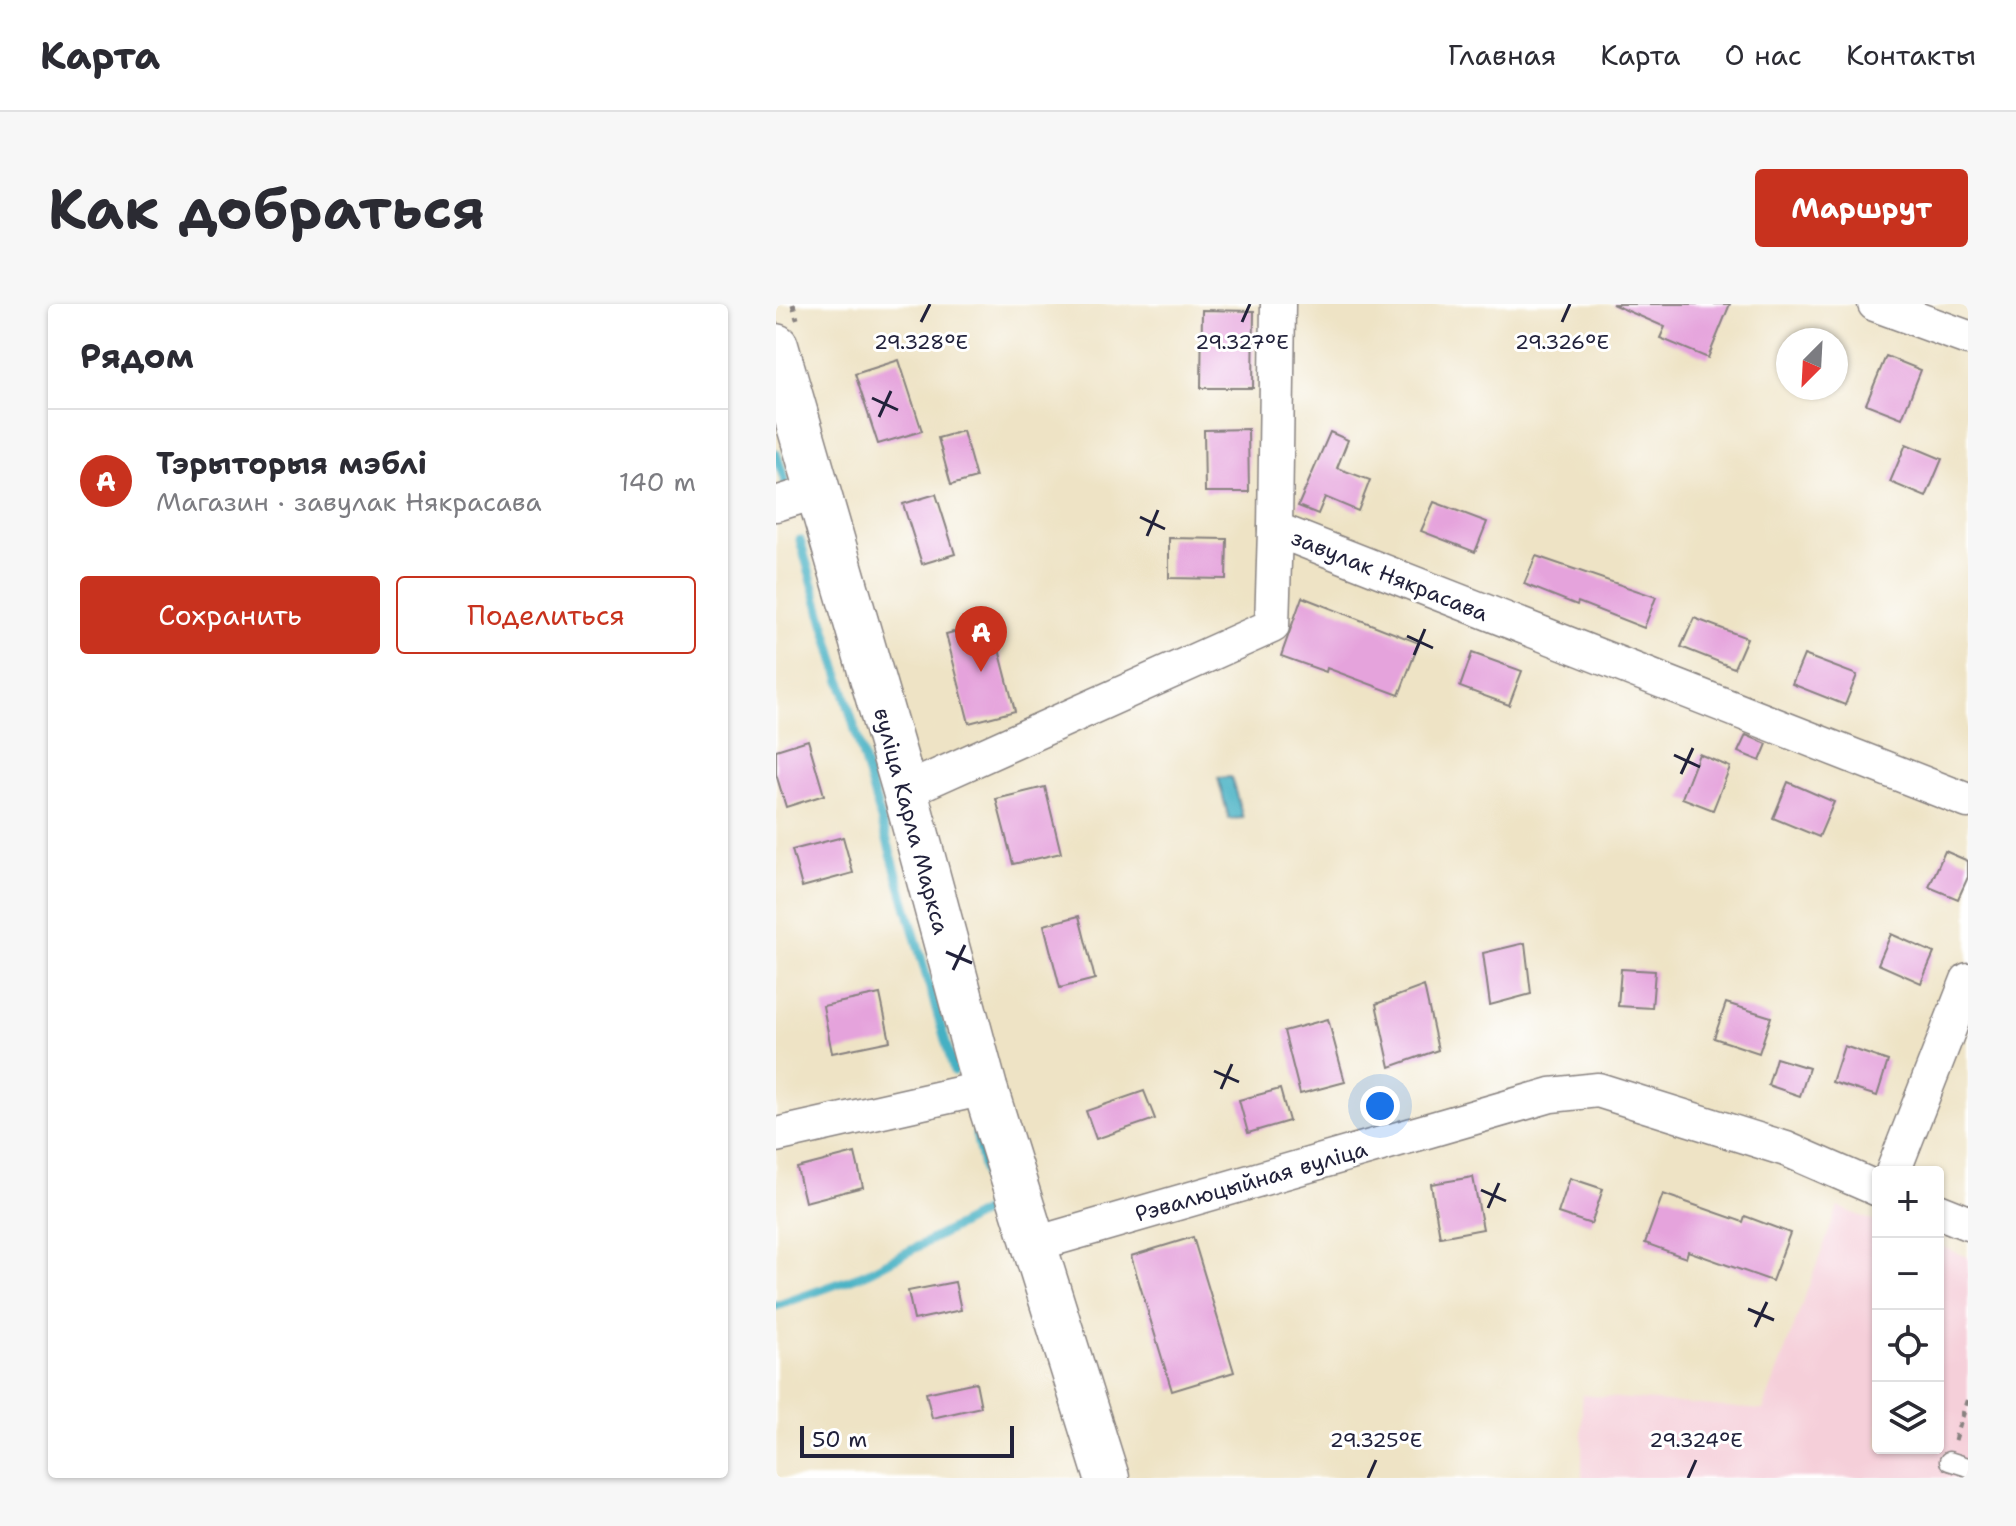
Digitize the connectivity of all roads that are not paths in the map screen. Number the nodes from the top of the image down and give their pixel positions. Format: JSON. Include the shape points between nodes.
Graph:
{"nodes":[{"id":1,"x":1278,"y":304,"type":"edge"},
{"id":2,"x":1875,"y":304,"type":"edge"},
{"id":3,"x":1968,"y":338,"type":"edge"},
{"id":4,"x":776,"y":346,"type":"edge"},
{"id":5,"x":818,"y":491,"type":"junction"},
{"id":6,"x":776,"y":504,"type":"edge"},
{"id":7,"x":1275,"y":529,"type":"junction"},
{"id":8,"x":905,"y":791,"type":"junction"},
{"id":9,"x":1968,"y":801,"type":"edge"},
{"id":10,"x":1968,"y":980,"type":"edge"},
{"id":11,"x":985,"y":1088,"type":"junction"},
{"id":12,"x":776,"y":1135,"type":"edge"},
{"id":13,"x":1895,"y":1166,"type":"edge"},
{"id":14,"x":1872,"y":1186,"type":"edge"},
{"id":15,"x":1944,"y":1213,"type":"edge"},
{"id":16,"x":1968,"y":1223,"type":"edge"},
{"id":17,"x":1035,"y":1244,"type":"junction"},
{"id":18,"x":1949,"y":1461,"type":"dead end"},
{"id":19,"x":1968,"y":1467,"type":"edge"},
{"id":20,"x":1107,"y":1478,"type":"edge"}],
"edges":[{"from":1,"to":7,"type":"street"},
{"from":2,"to":3,"type":"street"},
{"from":4,"to":5,"type":"main road","name":"вуліца Карла Маркса"},
{"from":5,"to":6,"type":"street"},
{"from":5,"to":8,"type":"main road","name":"вуліца Карла Маркса"},
{"from":7,"to":8,"type":"street","name":"завулак Някрасава","via":[[1272,626]]},
{"from":7,"to":9,"type":"street","name":"завулак Някрасава"},
{"from":8,"to":11,"type":"main road","name":"вуліца Карла Маркса"},
{"from":10,"to":13,"type":"street"},
{"from":11,"to":12,"type":"street"},
{"from":11,"to":17,"type":"main road","name":"вуліца Карла Маркса"},
{"from":14,"to":17,"type":"street","name":"Рэвалюцыйная вуліца","via":[[1786,1149],[1598,1090],[1551,1095]]},
{"from":15,"to":16,"type":"street"},
{"from":17,"to":20,"type":"main road","name":"вуліца Карла Маркса"},
{"from":18,"to":19,"type":"lane"}]}
